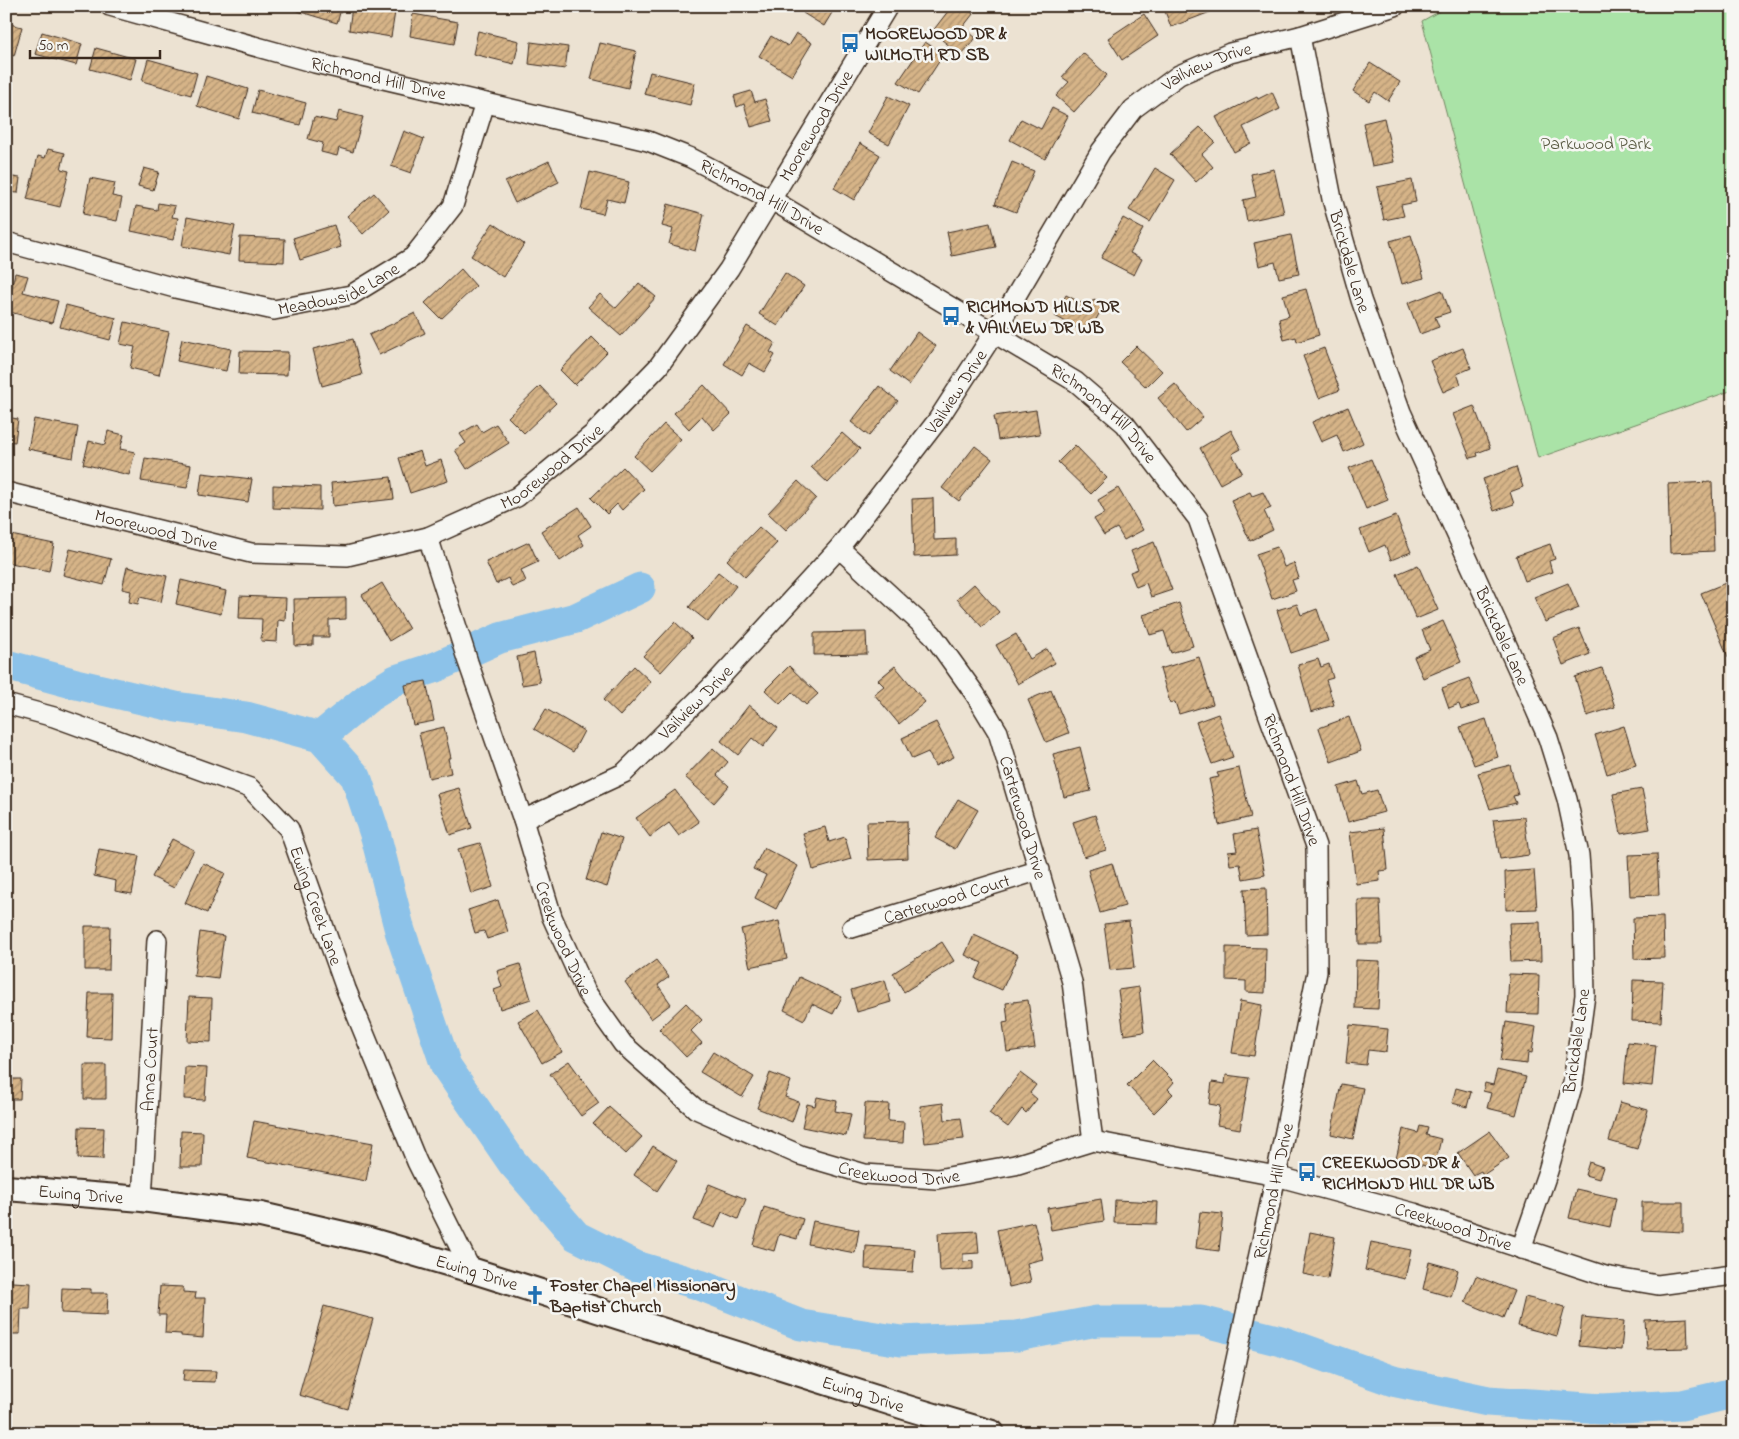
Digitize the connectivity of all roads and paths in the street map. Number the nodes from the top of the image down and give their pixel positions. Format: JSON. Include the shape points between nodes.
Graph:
{"nodes":[{"id":1,"x":110,"y":6,"type":"edge"},
{"id":2,"x":888,"y":6,"type":"edge"},
{"id":3,"x":1395,"y":6,"type":"edge"},
{"id":4,"x":1300,"y":36,"type":"junction"},
{"id":5,"x":485,"y":103,"type":"junction"},
{"id":6,"x":772,"y":200,"type":"junction"},
{"id":7,"x":6,"y":242,"type":"edge"},
{"id":8,"x":994,"y":332,"type":"junction"},
{"id":9,"x":6,"y":492,"type":"edge"},
{"id":10,"x":428,"y":537,"type":"junction"},
{"id":11,"x":839,"y":548,"type":"junction"},
{"id":12,"x":6,"y":704,"type":"edge"},
{"id":13,"x":523,"y":820,"type":"junction"},
{"id":14,"x":1040,"y":870,"type":"junction"},
{"id":15,"x":852,"y":928,"type":"dead end"},
{"id":16,"x":157,"y":940,"type":"dead end"},
{"id":17,"x":1093,"y":1142,"type":"junction"},
{"id":18,"x":1276,"y":1176,"type":"junction"},
{"id":19,"x":6,"y":1188,"type":"edge"},
{"id":20,"x":142,"y":1199,"type":"junction"},
{"id":21,"x":1521,"y":1249,"type":"junction"},
{"id":22,"x":471,"y":1270,"type":"junction"},
{"id":23,"x":1733,"y":1275,"type":"edge"},
{"id":24,"x":992,"y":1433,"type":"edge"},
{"id":25,"x":1220,"y":1433,"type":"edge"}],
"edges":[{"from":1,"to":5,"type":"street","name":"Richmond Hill Drive","via":[[315,63]]},
{"from":2,"to":6,"type":"street","name":"Moorewood Drive"},
{"from":3,"to":4,"type":"street","name":"Vailview Drive"},
{"from":4,"to":8,"type":"street","name":"Vailview Drive","via":[[1230,53],[1179,75],[1133,109],[1101,151]]},
{"from":4,"to":21,"type":"street","name":"Brickdale Lane","via":[[1332,199],[1361,300],[1401,412],[1548,738],[1580,855],[1585,995],[1573,1083]]},
{"from":5,"to":6,"type":"street","name":"Richmond Hill Drive","via":[[648,141],[691,158]]},
{"from":5,"to":7,"type":"street","name":"Meadowside Lane","via":[[453,206],[412,257],[351,295],[274,310],[175,288]]},
{"from":6,"to":8,"type":"street","name":"Richmond Hill Drive"},
{"from":6,"to":10,"type":"street","name":"Moorewood Drive","via":[[729,269],[658,367],[593,434],[516,497]]},
{"from":8,"to":11,"type":"street","name":"Vailview Drive","via":[[937,421]]},
{"from":8,"to":18,"type":"street","name":"Richmond Hill Drive","via":[[1076,382],[1126,424],[1198,519],[1316,846],[1317,972]]},
{"from":9,"to":10,"type":"street","name":"Moorewood Drive","via":[[251,553],[347,556]]},
{"from":10,"to":13,"type":"street","name":"Creekwood Drive"},
{"from":11,"to":13,"type":"street","name":"Vailview Drive","via":[[718,680],[624,773]]},
{"from":11,"to":14,"type":"street","name":"Carterwood Drive","via":[[932,634],[976,694],[998,732]]},
{"from":12,"to":22,"type":"street","name":"Ewing Creek Lane","via":[[54,717],[250,788],[289,829],[346,988],[417,1162]]},
{"from":13,"to":17,"type":"street","name":"Creekwood Drive","via":[[552,917],[586,992],[623,1044],[696,1109],[800,1155],[865,1174],[937,1180],[1015,1165]]},
{"from":14,"to":15,"type":"street","name":"Carterwood Court"},
{"from":14,"to":17,"type":"street","name":"Carterwood Drive","via":[[1072,982]]},
{"from":16,"to":20,"type":"street","name":"Anna Court"},
{"from":17,"to":18,"type":"street","name":"Creekwood Drive"},
{"from":18,"to":21,"type":"street","name":"Creekwood Drive","via":[[1414,1213]]},
{"from":18,"to":25,"type":"street","name":"Richmond Hill Drive"},
{"from":19,"to":20,"type":"main road","name":"Ewing Drive"},
{"from":20,"to":22,"type":"main road","name":"Ewing Drive","via":[[261,1215],[369,1240]]},
{"from":21,"to":23,"type":"street","name":"Creekwood Drive","via":[[1605,1276],[1658,1285]]},
{"from":22,"to":24,"type":"main road","name":"Ewing Drive"}]}
